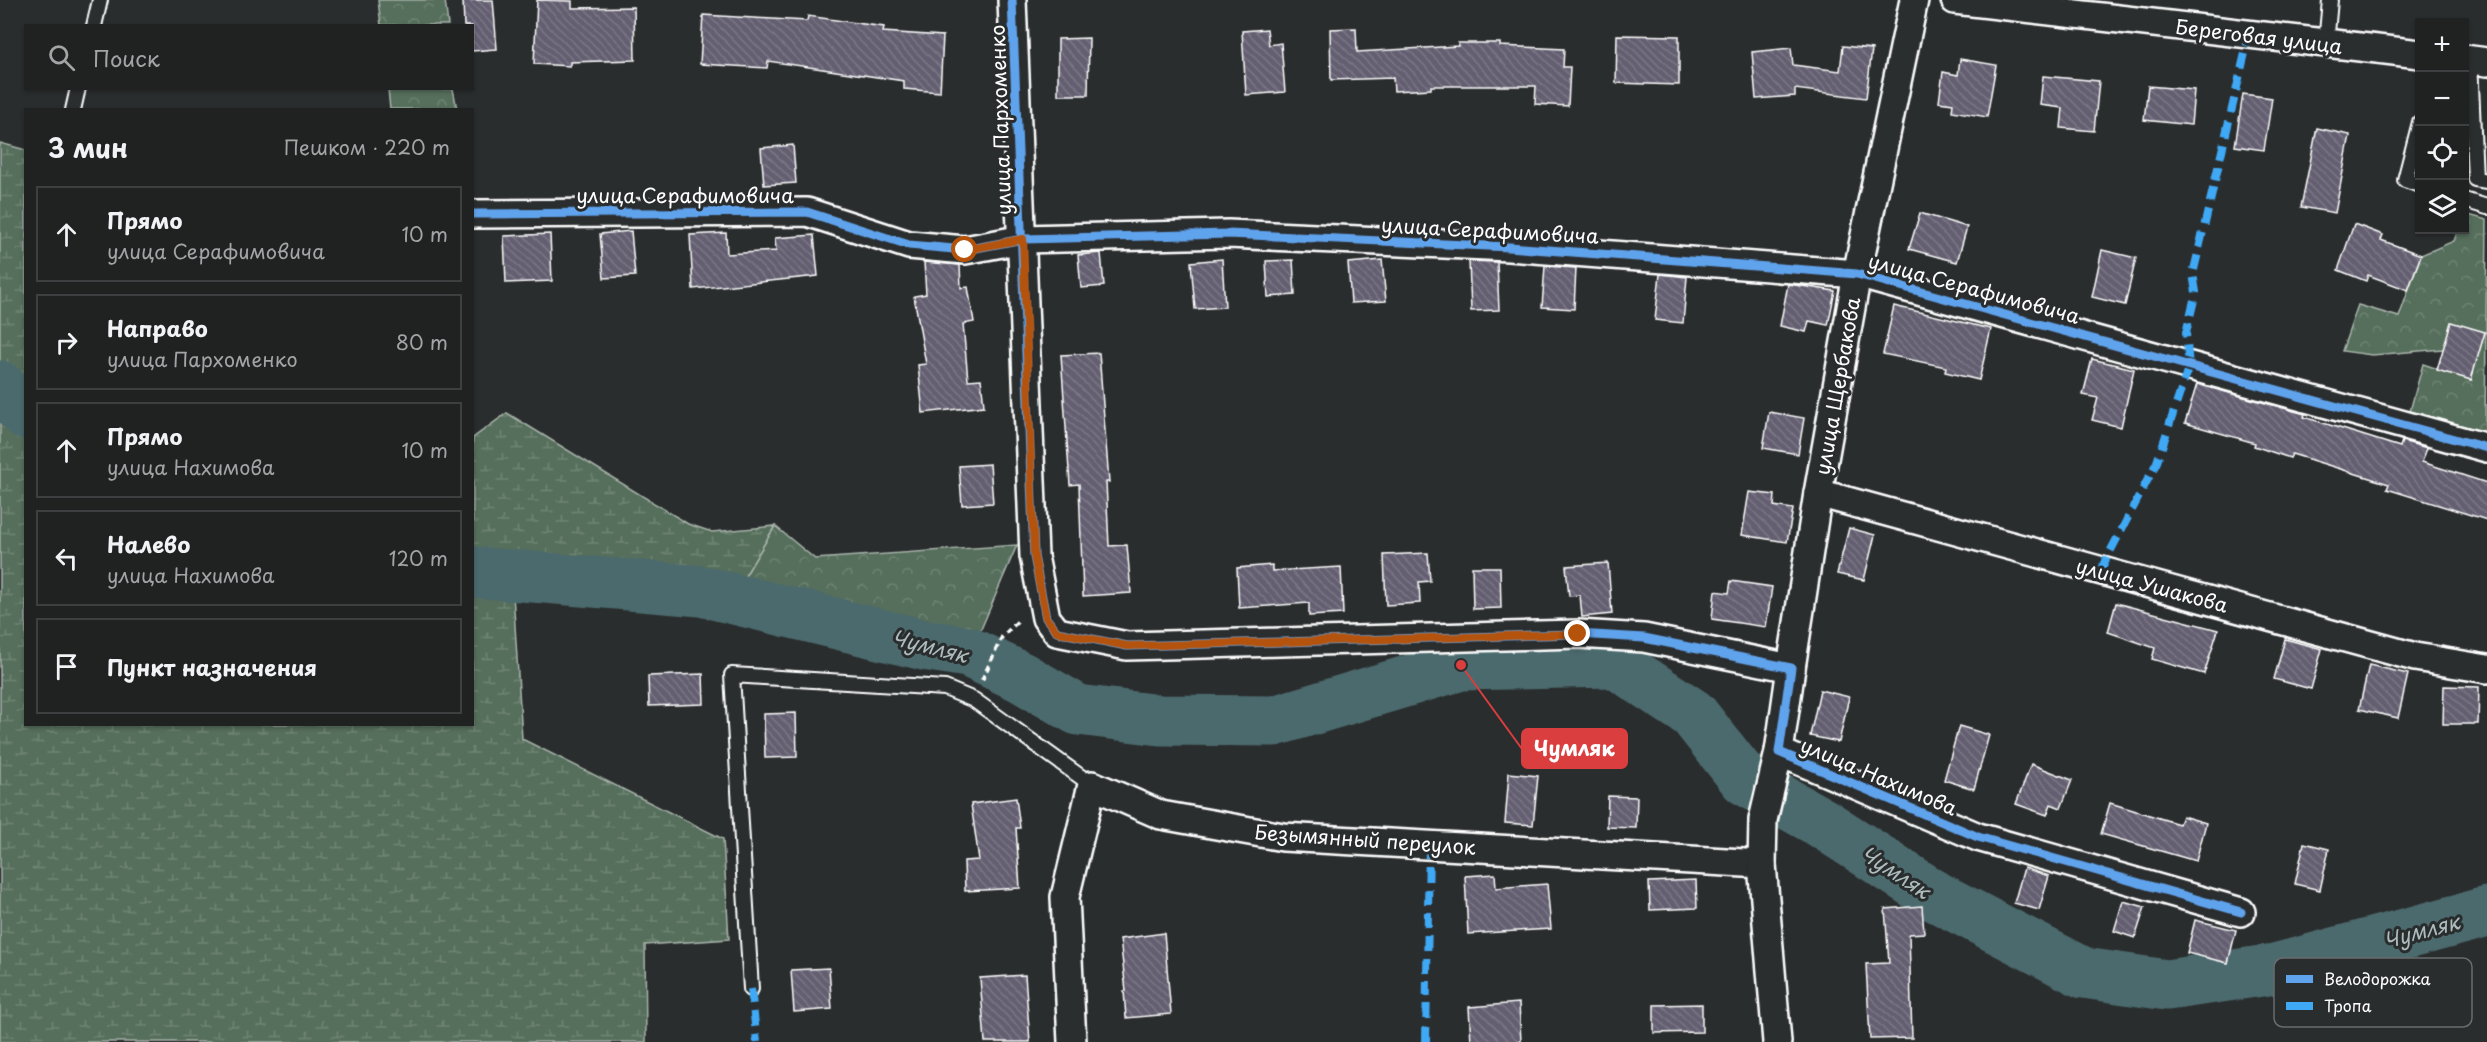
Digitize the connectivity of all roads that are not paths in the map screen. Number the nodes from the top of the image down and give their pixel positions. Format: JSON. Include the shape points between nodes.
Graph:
{"nodes":[{"id":1,"x":100,"y":0,"type":"edge"},
{"id":2,"x":1012,"y":0,"type":"edge"},
{"id":3,"x":1914,"y":0,"type":"edge"},
{"id":4,"x":1955,"y":0,"type":"edge"},
{"id":5,"x":2330,"y":0,"type":"edge"},
{"id":6,"x":94,"y":24,"type":"edge"},
{"id":7,"x":2326,"y":44,"type":"junction"},
{"id":8,"x":2415,"y":53,"type":"edge"},
{"id":9,"x":2474,"y":60,"type":"edge"},
{"id":10,"x":78,"y":90,"type":"edge"},
{"id":11,"x":73,"y":108,"type":"edge"},
{"id":12,"x":2419,"y":126,"type":"edge"},
{"id":13,"x":2487,"y":181,"type":"edge"},
{"id":14,"x":2415,"y":183,"type":"edge"},
{"id":15,"x":2469,"y":202,"type":"edge"},
{"id":16,"x":2487,"y":207,"type":"edge"},
{"id":17,"x":474,"y":214,"type":"edge"},
{"id":18,"x":1023,"y":239,"type":"junction"},
{"id":19,"x":1857,"y":274,"type":"junction"},
{"id":20,"x":2487,"y":448,"type":"edge"},
{"id":21,"x":1818,"y":493,"type":"junction"},
{"id":22,"x":1791,"y":668,"type":"junction"},
{"id":23,"x":2487,"y":669,"type":"edge"},
{"id":24,"x":1779,"y":752,"type":"junction"},
{"id":25,"x":1092,"y":785,"type":"junction"},
{"id":26,"x":1762,"y":864,"type":"junction"},
{"id":27,"x":2241,"y":912,"type":"dead end"},
{"id":28,"x":751,"y":989,"type":"dead end"},
{"id":29,"x":1072,"y":1042,"type":"edge"},
{"id":30,"x":1778,"y":1042,"type":"edge"}],
"edges":[{"from":1,"to":6,"type":"lane"},
{"from":2,"to":18,"type":"street","name":"улица Пархоменко"},
{"from":3,"to":19,"type":"street","name":"улица Щербакова"},
{"from":4,"to":7,"type":"street","name":"Береговая улица"},
{"from":5,"to":7,"type":"lane"},
{"from":7,"to":8,"type":"street","name":"Береговая улица"},
{"from":9,"to":13,"type":"lane","via":[[2475,179]]},
{"from":10,"to":11,"type":"lane"},
{"from":12,"to":14,"type":"lane","via":[[2405,180]]},
{"from":15,"to":16,"type":"lane"},
{"from":17,"to":18,"type":"street","name":"улица Серафимовича","via":[[807,212],[909,245],[965,250]]},
{"from":18,"to":19,"type":"street","name":"улица Серафимовича","via":[[1228,234],[1509,247]]},
{"from":18,"to":22,"type":"street","name":"улица Пархоменко","via":[[1034,556],[1046,618],[1057,632],[1127,646],[1578,634],[1644,638]]},
{"from":19,"to":20,"type":"street","name":"улица Серафимовича"},
{"from":19,"to":21,"type":"street","name":"улица Щербакова"},
{"from":21,"to":22,"type":"street","name":"улица Щербакова"},
{"from":21,"to":23,"type":"street","name":"улица Ушакова","via":[[2415,657]]},
{"from":22,"to":24,"type":"street","name":"улица Нахимова"},
{"from":24,"to":26,"type":"street","via":[[1763,820]]},
{"from":24,"to":27,"type":"street","name":"улица Нахимова","via":[[1978,837]]},
{"from":25,"to":26,"type":"street","name":"Безымянный переулок","via":[[1161,815],[1282,837]]},
{"from":25,"to":28,"type":"lane","via":[[974,700],[945,688],[732,675]]},
{"from":25,"to":29,"type":"street","via":[[1065,897]]},
{"from":26,"to":30,"type":"street"}]}
